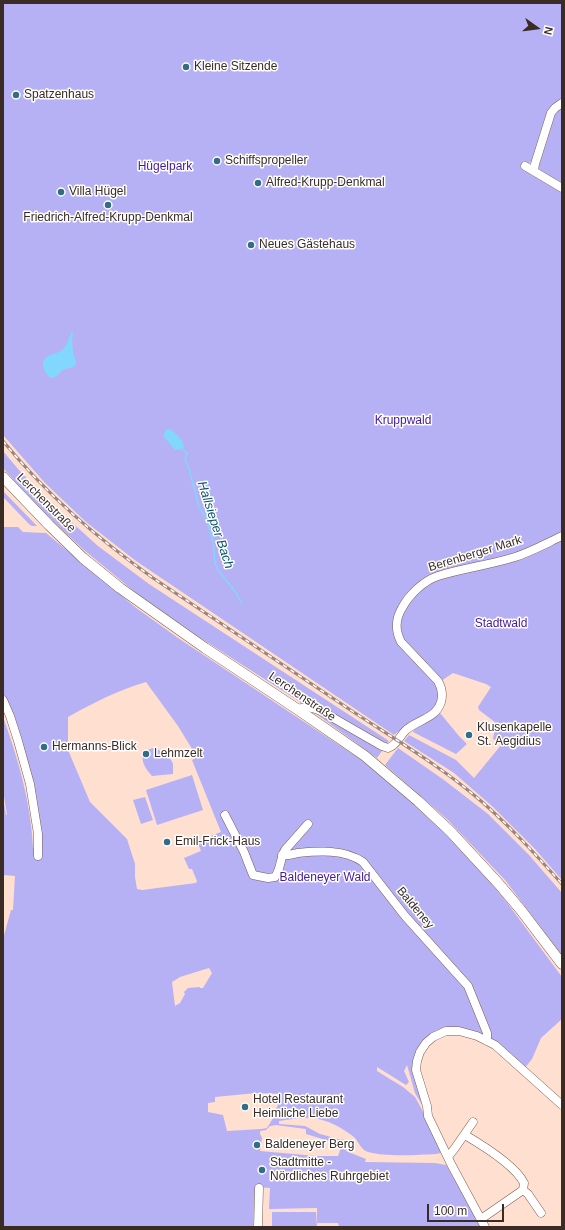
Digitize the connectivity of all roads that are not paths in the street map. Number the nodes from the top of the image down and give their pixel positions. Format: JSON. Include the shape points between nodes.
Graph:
{"nodes":[{"id":1,"x":562,"y":103,"type":"edge"},
{"id":2,"x":525,"y":166,"type":"dead end"},
{"id":3,"x":534,"y":170,"type":"junction"},
{"id":4,"x":562,"y":188,"type":"edge"},
{"id":5,"x":3,"y":477,"type":"edge"},
{"id":6,"x":562,"y":536,"type":"edge"},
{"id":7,"x":3,"y":700,"type":"edge"},
{"id":8,"x":297,"y":708,"type":"junction"},
{"id":9,"x":225,"y":815,"type":"dead end"},
{"id":10,"x":308,"y":824,"type":"dead end"},
{"id":11,"x":282,"y":854,"type":"junction"},
{"id":12,"x":38,"y":856,"type":"dead end"},
{"id":13,"x":562,"y":964,"type":"edge"},
{"id":14,"x":487,"y":1041,"type":"junction"},
{"id":15,"x":562,"y":1105,"type":"edge"},
{"id":16,"x":473,"y":1122,"type":"dead end"},
{"id":17,"x":465,"y":1135,"type":"junction"},
{"id":18,"x":448,"y":1158,"type":"junction"},
{"id":19,"x":259,"y":1188,"type":"dead end"},
{"id":20,"x":523,"y":1190,"type":"junction"},
{"id":21,"x":541,"y":1213,"type":"dead end"},
{"id":22,"x":483,"y":1223,"type":"edge"},
{"id":23,"x":258,"y":1227,"type":"edge"}],
"edges":[{"from":1,"to":3,"type":"street","via":[[551,113]]},
{"from":2,"to":3,"type":"street"},
{"from":3,"to":4,"type":"street"},
{"from":5,"to":8,"type":"main road","name":"Lerchenstraße","via":[[83,558],[120,588]]},
{"from":6,"to":8,"type":"street","name":"Berenberger Mark","via":[[515,557],[437,576],[419,588],[405,602],[396,624],[397,635],[438,681],[442,699],[436,712],[413,724],[394,746],[388,748],[313,708]]},
{"from":7,"to":12,"type":"street","via":[[30,784],[38,834]]},
{"from":8,"to":13,"type":"main road","name":"Lerchenstraße","via":[[365,756],[450,831],[498,882]]},
{"from":9,"to":11,"type":"street","via":[[253,875],[275,877]]},
{"from":10,"to":11,"type":"street"},
{"from":11,"to":14,"type":"street","name":"Baldeney","via":[[286,856],[324,851],[346,854],[363,862],[405,916],[468,986],[487,1033]]},
{"from":14,"to":15,"type":"street","via":[[495,1045]]},
{"from":14,"to":18,"type":"street","via":[[458,1030],[446,1031],[428,1041],[420,1052],[417,1074],[428,1116]]},
{"from":16,"to":17,"type":"street"},
{"from":17,"to":18,"type":"street"},
{"from":17,"to":20,"type":"street","via":[[491,1151],[519,1175],[524,1183]]},
{"from":18,"to":22,"type":"street"},
{"from":19,"to":23,"type":"street"},
{"from":20,"to":21,"type":"street"},
{"from":20,"to":22,"type":"street"}]}
